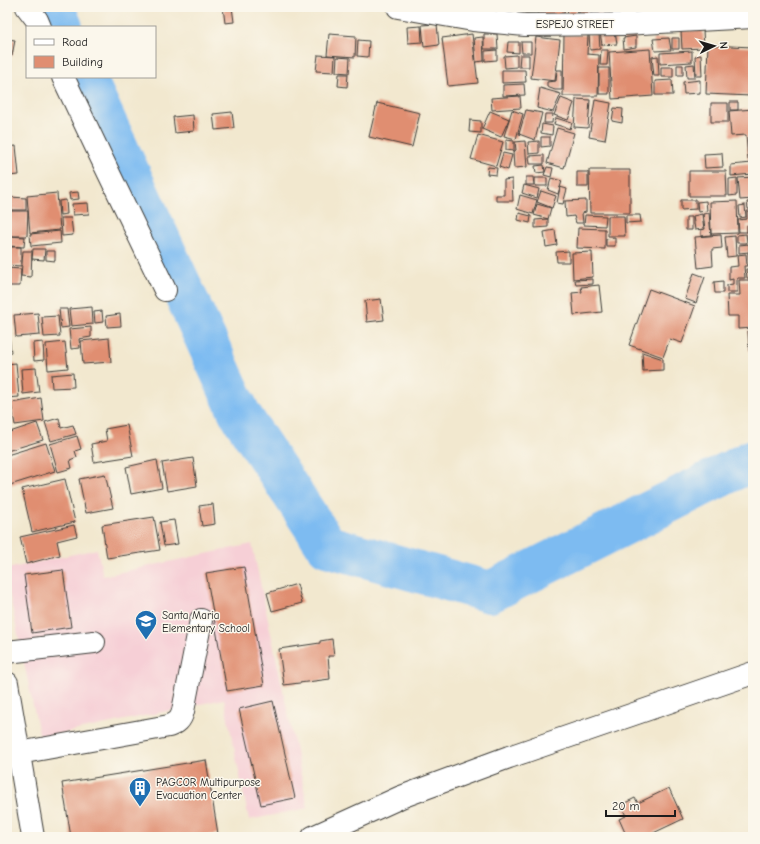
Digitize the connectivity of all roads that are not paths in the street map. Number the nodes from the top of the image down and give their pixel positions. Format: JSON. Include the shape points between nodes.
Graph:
{"nodes":[{"id":1,"x":28,"y":7,"type":"edge"},
{"id":2,"x":398,"y":7,"type":"edge"},
{"id":3,"x":427,"y":9,"type":"edge"},
{"id":4,"x":753,"y":17,"type":"edge"},
{"id":5,"x":40,"y":26,"type":"edge"},
{"id":6,"x":64,"y":78,"type":"edge"},
{"id":7,"x":165,"y":290,"type":"dead end"},
{"id":8,"x":201,"y":620,"type":"dead end"},
{"id":9,"x":94,"y":642,"type":"dead end"},
{"id":10,"x":7,"y":652,"type":"edge"},
{"id":11,"x":753,"y":673,"type":"edge"},
{"id":12,"x":7,"y":683,"type":"edge"},
{"id":13,"x":19,"y":753,"type":"junction"},
{"id":14,"x":32,"y":837,"type":"edge"},
{"id":15,"x":313,"y":837,"type":"edge"}],
"edges":[{"from":1,"to":5,"type":"street"},
{"from":2,"to":3,"type":"street","name":"ESPEJO STREET"},
{"from":3,"to":4,"type":"street","name":"ESPEJO STREET","via":[[473,20],[525,24],[623,24]]},
{"from":6,"to":7,"type":"street"},
{"from":8,"to":13,"type":"street","via":[[182,717],[178,721],[169,726]]},
{"from":9,"to":10,"type":"street"},
{"from":11,"to":15,"type":"street","via":[[401,797]]},
{"from":12,"to":13,"type":"street"},
{"from":13,"to":14,"type":"street"}]}
